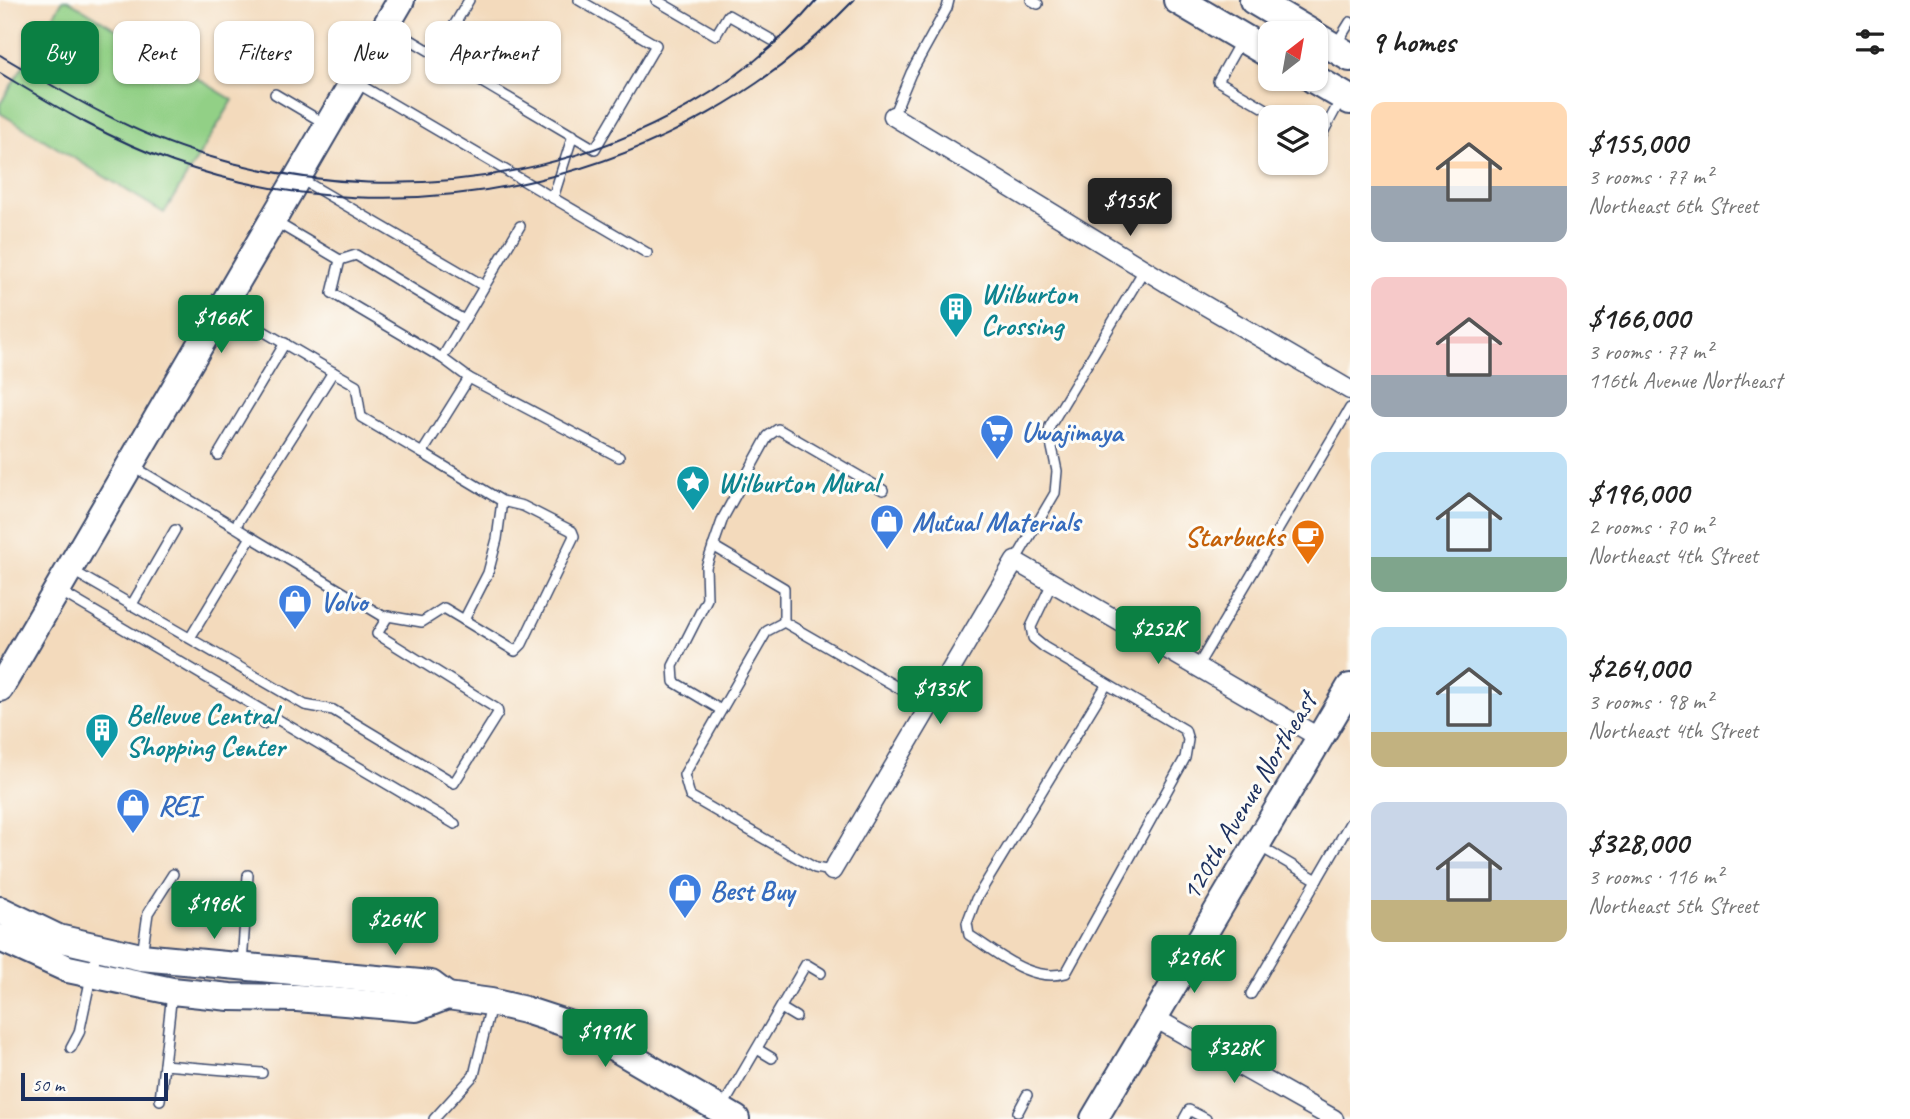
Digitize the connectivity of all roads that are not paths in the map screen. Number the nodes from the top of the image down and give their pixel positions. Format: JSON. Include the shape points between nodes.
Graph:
{"nodes":[{"id":1,"x":401,"y":0,"type":"edge"},
{"id":2,"x":469,"y":0,"type":"edge"},
{"id":3,"x":579,"y":0,"type":"edge"},
{"id":4,"x":656,"y":0,"type":"edge"},
{"id":5,"x":949,"y":0,"type":"edge"},
{"id":6,"x":1178,"y":0,"type":"edge"},
{"id":7,"x":1254,"y":0,"type":"edge"},
{"id":8,"x":389,"y":21,"type":"edge"},
{"id":9,"x":457,"y":21,"type":"edge"},
{"id":10,"x":1290,"y":21,"type":"edge"},
{"id":11,"x":1350,"y":22,"type":"edge"},
{"id":12,"x":1242,"y":37,"type":"junction"},
{"id":13,"x":411,"y":39,"type":"edge"},
{"id":14,"x":772,"y":40,"type":"dead end"},
{"id":15,"x":1258,"y":47,"type":"edge"},
{"id":16,"x":1333,"y":47,"type":"edge"},
{"id":17,"x":352,"y":84,"type":"edge"},
{"id":18,"x":359,"y":84,"type":"edge"},
{"id":19,"x":1328,"y":87,"type":"edge"},
{"id":20,"x":275,"y":94,"type":"dead end"},
{"id":21,"x":1347,"y":98,"type":"edge"},
{"id":22,"x":1259,"y":105,"type":"edge"},
{"id":23,"x":893,"y":116,"type":"joint"},
{"id":24,"x":328,"y":125,"type":"junction"},
{"id":25,"x":1328,"y":126,"type":"edge"},
{"id":26,"x":573,"y":135,"type":"junction"},
{"id":27,"x":298,"y":177,"type":"junction"},
{"id":28,"x":553,"y":198,"type":"junction"},
{"id":29,"x":272,"y":220,"type":"junction"},
{"id":30,"x":520,"y":226,"type":"dead end"},
{"id":31,"x":647,"y":254,"type":"dead end"},
{"id":32,"x":340,"y":260,"type":"junction"},
{"id":33,"x":1144,"y":270,"type":"junction"},
{"id":34,"x":484,"y":286,"type":"junction"},
{"id":35,"x":222,"y":307,"type":"junction"},
{"id":36,"x":464,"y":320,"type":"junction"},
{"id":37,"x":285,"y":343,"type":"junction"},
{"id":38,"x":442,"y":358,"type":"junction"},
{"id":39,"x":333,"y":372,"type":"junction"},
{"id":40,"x":469,"y":378,"type":"junction"},
{"id":41,"x":1350,"y":390,"type":"edge"},
{"id":42,"x":1350,"y":408,"type":"edge"},
{"id":43,"x":422,"y":453,"type":"junction"},
{"id":44,"x":218,"y":455,"type":"dead end"},
{"id":45,"x":619,"y":457,"type":"dead end"},
{"id":46,"x":130,"y":464,"type":"junction"},
{"id":47,"x":883,"y":490,"type":"dead end"},
{"id":48,"x":502,"y":501,"type":"junction"},
{"id":49,"x":235,"y":527,"type":"junction"},
{"id":50,"x":175,"y":530,"type":"dead end"},
{"id":51,"x":251,"y":537,"type":"junction"},
{"id":52,"x":713,"y":546,"type":"junction"},
{"id":53,"x":1015,"y":561,"type":"junction"},
{"id":54,"x":63,"y":579,"type":"junction"},
{"id":55,"x":1052,"y":583,"type":"junction"},
{"id":56,"x":131,"y":606,"type":"junction"},
{"id":57,"x":386,"y":618,"type":"junction"},
{"id":58,"x":464,"y":620,"type":"junction"},
{"id":59,"x":784,"y":622,"type":"junction"},
{"id":60,"x":190,"y":638,"type":"junction"},
{"id":61,"x":1197,"y":667,"type":"junction"},
{"id":62,"x":1107,"y":684,"type":"junction"},
{"id":63,"x":0,"y":688,"type":"edge"},
{"id":64,"x":1347,"y":700,"type":"edge"},
{"id":65,"x":930,"y":706,"type":"junction"},
{"id":66,"x":721,"y":710,"type":"junction"},
{"id":67,"x":269,"y":714,"type":"junction"},
{"id":68,"x":263,"y":724,"type":"dead end"},
{"id":69,"x":1320,"y":738,"type":"junction"},
{"id":70,"x":1350,"y":822,"type":"edge"},
{"id":71,"x":455,"y":824,"type":"dead end"},
{"id":72,"x":1257,"y":845,"type":"junction"},
{"id":73,"x":832,"y":871,"type":"joint"},
{"id":74,"x":173,"y":874,"type":"dead end"},
{"id":75,"x":248,"y":875,"type":"dead end"},
{"id":76,"x":1317,"y":880,"type":"junction"},
{"id":77,"x":0,"y":910,"type":"edge"},
{"id":78,"x":0,"y":938,"type":"edge"},
{"id":79,"x":97,"y":946,"type":"junction"},
{"id":80,"x":141,"y":957,"type":"junction"},
{"id":81,"x":241,"y":967,"type":"junction"},
{"id":82,"x":821,"y":974,"type":"dead end"},
{"id":83,"x":92,"y":976,"type":"junction"},
{"id":84,"x":172,"y":991,"type":"junction"},
{"id":85,"x":1251,"y":994,"type":"dead end"},
{"id":86,"x":447,"y":996,"type":"junction"},
{"id":87,"x":491,"y":1002,"type":"junction"},
{"id":88,"x":781,"y":1008,"type":"junction"},
{"id":89,"x":796,"y":1017,"type":"dead end"},
{"id":90,"x":1153,"y":1017,"type":"junction"},
{"id":91,"x":71,"y":1048,"type":"dead end"},
{"id":92,"x":757,"y":1049,"type":"junction"},
{"id":93,"x":772,"y":1058,"type":"dead end"},
{"id":94,"x":164,"y":1065,"type":"junction"},
{"id":95,"x":262,"y":1073,"type":"dead end"},
{"id":96,"x":1027,"y":1095,"type":"dead end"},
{"id":97,"x":160,"y":1100,"type":"dead end"},
{"id":98,"x":1018,"y":1112,"type":"dead end"},
{"id":99,"x":1312,"y":1114,"type":"edge"},
{"id":100,"x":734,"y":1116,"type":"edge"},
{"id":101,"x":434,"y":1119,"type":"edge"},
{"id":102,"x":1094,"y":1119,"type":"edge"},
{"id":103,"x":1184,"y":1119,"type":"edge"},
{"id":104,"x":1206,"y":1119,"type":"edge"},
{"id":105,"x":1334,"y":1119,"type":"edge"}],
"edges":[{"from":1,"to":8,"type":"main road"},
{"from":2,"to":9,"type":"lane"},
{"from":3,"to":26,"type":"lane","via":[[656,45],[596,149]]},
{"from":4,"to":14,"type":"lane","via":[[716,35],[728,15]]},
{"from":5,"to":23,"type":"lane"},
{"from":6,"to":12,"type":"main road"},
{"from":7,"to":10,"type":"main road"},
{"from":11,"to":16,"type":"lane"},
{"from":12,"to":15,"type":"main road"},
{"from":12,"to":22,"type":"lane","via":[[1218,81]]},
{"from":13,"to":26,"type":"lane"},
{"from":17,"to":24,"type":"main road"},
{"from":18,"to":28,"type":"lane"},
{"from":19,"to":21,"type":"main road"},
{"from":20,"to":24,"type":"lane"},
{"from":21,"to":25,"type":"lane"},
{"from":23,"to":33,"type":"street"},
{"from":24,"to":27,"type":"main road"},
{"from":26,"to":28,"type":"lane"},
{"from":27,"to":29,"type":"main road"},
{"from":27,"to":34,"type":"lane"},
{"from":28,"to":31,"type":"lane"},
{"from":29,"to":32,"type":"lane"},
{"from":29,"to":35,"type":"main road"},
{"from":30,"to":34,"type":"lane"},
{"from":32,"to":36,"type":"lane","via":[[356,255]]},
{"from":32,"to":38,"type":"lane","via":[[332,293]]},
{"from":33,"to":41,"type":"street"},
{"from":33,"to":53,"type":"lane","via":[[1050,426],[1058,482]]},
{"from":34,"to":36,"type":"lane"},
{"from":35,"to":37,"type":"lane"},
{"from":35,"to":46,"type":"main road"},
{"from":36,"to":38,"type":"lane"},
{"from":37,"to":39,"type":"lane"},
{"from":37,"to":44,"type":"lane"},
{"from":38,"to":40,"type":"lane"},
{"from":39,"to":43,"type":"lane","via":[[356,386],[361,417]]},
{"from":39,"to":49,"type":"lane"},
{"from":40,"to":43,"type":"lane"},
{"from":40,"to":45,"type":"lane"},
{"from":42,"to":61,"type":"lane"},
{"from":43,"to":48,"type":"lane"},
{"from":46,"to":49,"type":"lane"},
{"from":46,"to":54,"type":"main road"},
{"from":47,"to":52,"type":"lane","via":[[778,429],[768,436],[723,518]]},
{"from":48,"to":58,"type":"lane","via":[[488,573]]},
{"from":48,"to":58,"type":"lane","via":[[523,506],[575,536],[519,649],[515,651]]},
{"from":49,"to":51,"type":"lane"},
{"from":50,"to":56,"type":"lane"},
{"from":51,"to":57,"type":"lane"},
{"from":51,"to":60,"type":"lane"},
{"from":52,"to":59,"type":"lane","via":[[784,588]]},
{"from":52,"to":66,"type":"lane","via":[[706,567],[707,599],[673,666],[674,682]]},
{"from":53,"to":55,"type":"street"},
{"from":53,"to":65,"type":"street"},
{"from":54,"to":56,"type":"lane"},
{"from":54,"to":63,"type":"main road"},
{"from":54,"to":67,"type":"lane"},
{"from":55,"to":61,"type":"street"},
{"from":55,"to":62,"type":"lane","via":[[1031,627],[1033,638]]},
{"from":56,"to":60,"type":"lane"},
{"from":57,"to":58,"type":"lane","via":[[422,622],[444,608]]},
{"from":57,"to":60,"type":"lane","via":[[377,634],[497,709],[457,782],[333,710],[305,705]]},
{"from":59,"to":65,"type":"lane"},
{"from":59,"to":66,"type":"lane","via":[[767,631]]},
{"from":61,"to":69,"type":"street"},
{"from":62,"to":62,"type":"lane","via":[[1185,730],[1185,758],[1066,973],[1034,974],[969,935],[967,923],[976,899]]},
{"from":64,"to":69,"type":"main road","name":"120th Avenue Northeast"},
{"from":65,"to":73,"type":"street"},
{"from":66,"to":73,"type":"lane","via":[[684,775],[691,796],[815,868]]},
{"from":67,"to":68,"type":"lane"},
{"from":67,"to":71,"type":"lane"},
{"from":69,"to":72,"type":"main road","name":"120th Avenue Northeast"},
{"from":70,"to":76,"type":"lane"},
{"from":72,"to":76,"type":"lane"},
{"from":72,"to":90,"type":"main road","name":"120th Avenue Northeast"},
{"from":74,"to":80,"type":"lane","via":[[148,913]]},
{"from":75,"to":81,"type":"lane"},
{"from":76,"to":85,"type":"lane"},
{"from":77,"to":79,"type":"main road","via":[[58,938]]},
{"from":78,"to":83,"type":"main road"},
{"from":79,"to":80,"type":"main road"},
{"from":79,"to":83,"type":"lane"},
{"from":80,"to":81,"type":"main road"},
{"from":81,"to":86,"type":"main road","via":[[431,984]]},
{"from":82,"to":88,"type":"lane","via":[[806,964]]},
{"from":83,"to":84,"type":"main road"},
{"from":83,"to":91,"type":"lane"},
{"from":84,"to":86,"type":"main road","via":[[416,1008]]},
{"from":84,"to":94,"type":"lane"},
{"from":86,"to":87,"type":"main road"},
{"from":87,"to":100,"type":"main road","via":[[568,1024],[607,1042]]},
{"from":87,"to":101,"type":"lane","via":[[474,1075]]},
{"from":88,"to":89,"type":"lane"},
{"from":88,"to":92,"type":"lane"},
{"from":90,"to":99,"type":"street"},
{"from":90,"to":102,"type":"main road","name":"120th Avenue Northeast"},
{"from":92,"to":93,"type":"lane"},
{"from":92,"to":100,"type":"lane"},
{"from":94,"to":95,"type":"lane"},
{"from":94,"to":97,"type":"lane"},
{"from":96,"to":98,"type":"lane"},
{"from":99,"to":105,"type":"street"},
{"from":103,"to":104,"type":"lane","via":[[1189,1110]]}]}
